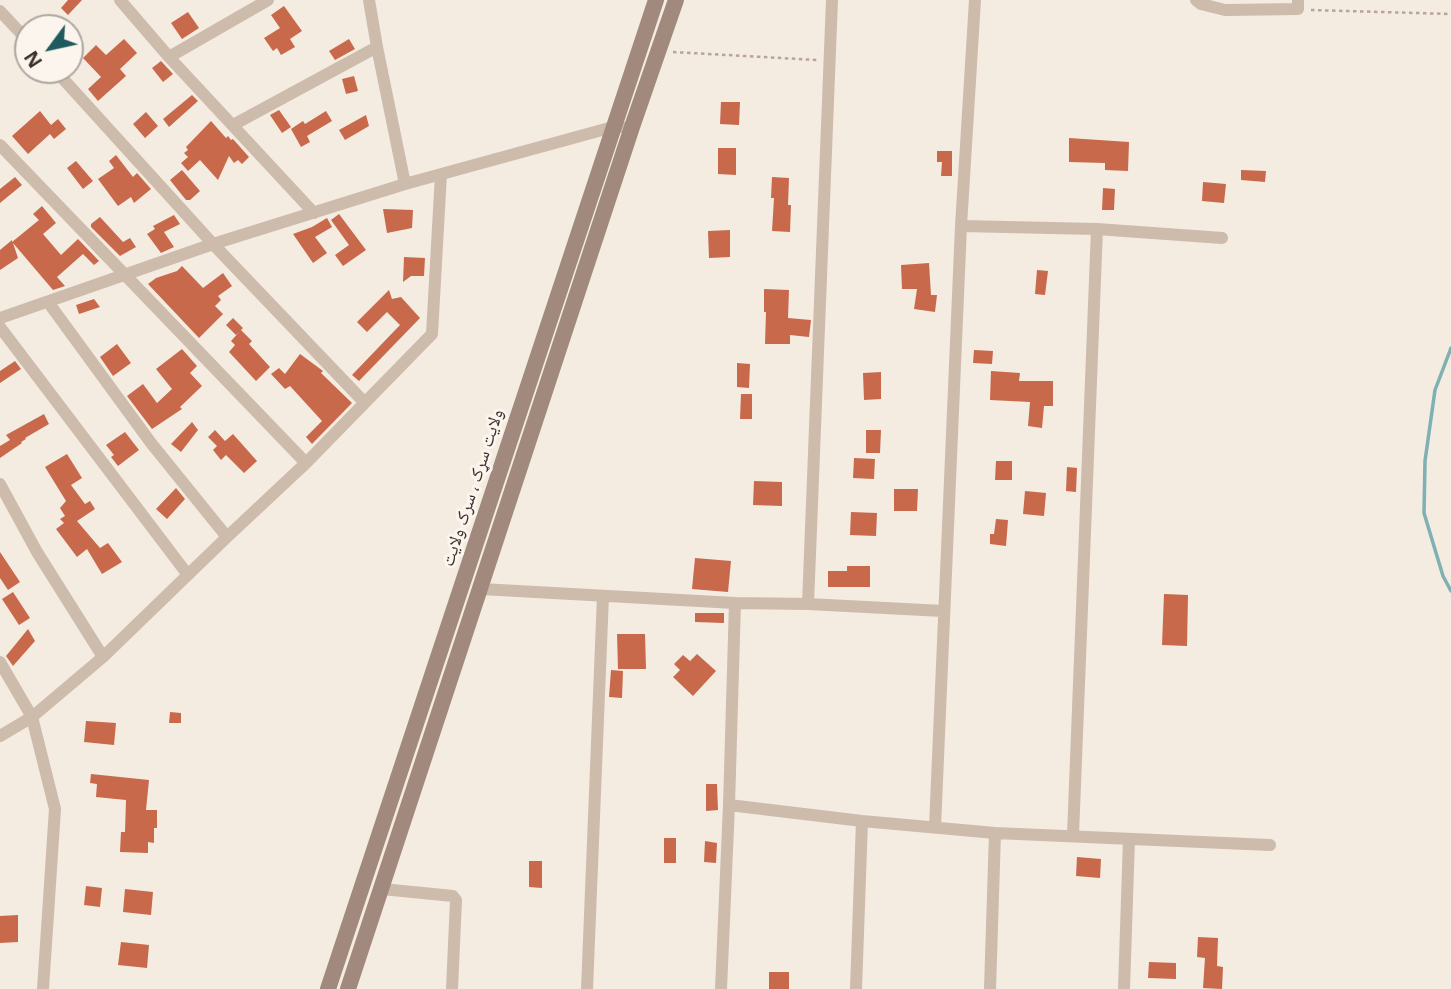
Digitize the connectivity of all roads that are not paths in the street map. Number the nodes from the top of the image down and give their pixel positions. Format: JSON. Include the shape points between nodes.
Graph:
{"nodes":[{"id":1,"x":120,"y":0,"type":"edge"},
{"id":2,"x":268,"y":0,"type":"edge"},
{"id":3,"x":369,"y":0,"type":"edge"},
{"id":4,"x":656,"y":0,"type":"edge"},
{"id":5,"x":676,"y":0,"type":"edge"},
{"id":6,"x":832,"y":0,"type":"edge"},
{"id":7,"x":975,"y":0,"type":"edge"},
{"id":8,"x":1196,"y":0,"type":"edge"},
{"id":9,"x":1298,"y":5,"type":"edge"},
{"id":10,"x":0,"y":11,"type":"edge"},
{"id":11,"x":14,"y":26,"type":"edge"},
{"id":12,"x":377,"y":47,"type":"junction"},
{"id":13,"x":169,"y":57,"type":"junction"},
{"id":14,"x":68,"y":84,"type":"edge"},
{"id":15,"x":233,"y":125,"type":"junction"},
{"id":16,"x":613,"y":127,"type":"junction"},
{"id":17,"x":632,"y":127,"type":"junction"},
{"id":18,"x":0,"y":145,"type":"edge"},
{"id":19,"x":441,"y":174,"type":"junction"},
{"id":20,"x":405,"y":184,"type":"junction"},
{"id":21,"x":314,"y":213,"type":"junction"},
{"id":22,"x":961,"y":226,"type":"junction"},
{"id":23,"x":1097,"y":229,"type":"junction"},
{"id":24,"x":1222,"y":238,"type":"dead end"},
{"id":25,"x":213,"y":244,"type":"junction"},
{"id":26,"x":124,"y":275,"type":"junction"},
{"id":27,"x":48,"y":302,"type":"junction"},
{"id":28,"x":0,"y":318,"type":"edge"},
{"id":29,"x":0,"y":327,"type":"edge"},
{"id":30,"x":364,"y":402,"type":"junction"},
{"id":31,"x":306,"y":463,"type":"junction"},
{"id":32,"x":0,"y":484,"type":"edge"},
{"id":33,"x":227,"y":537,"type":"junction"},
{"id":34,"x":188,"y":575,"type":"junction"},
{"id":35,"x":481,"y":589,"type":"junction"},
{"id":36,"x":604,"y":596,"type":"junction"},
{"id":37,"x":735,"y":603,"type":"junction"},
{"id":38,"x":808,"y":604,"type":"junction"},
{"id":39,"x":943,"y":611,"type":"junction"},
{"id":40,"x":103,"y":657,"type":"junction"},
{"id":41,"x":0,"y":662,"type":"edge"},
{"id":42,"x":32,"y":716,"type":"junction"},
{"id":43,"x":0,"y":736,"type":"edge"},
{"id":44,"x":729,"y":804,"type":"junction"},
{"id":45,"x":862,"y":821,"type":"junction"},
{"id":46,"x":935,"y":827,"type":"junction"},
{"id":47,"x":995,"y":833,"type":"junction"},
{"id":48,"x":1073,"y":835,"type":"junction"},
{"id":49,"x":1129,"y":839,"type":"junction"},
{"id":50,"x":1270,"y":845,"type":"dead end"},
{"id":51,"x":382,"y":889,"type":"junction"},
{"id":52,"x":43,"y":989,"type":"edge"},
{"id":53,"x":328,"y":989,"type":"edge"},
{"id":54,"x":348,"y":989,"type":"edge"},
{"id":55,"x":452,"y":989,"type":"edge"},
{"id":56,"x":587,"y":989,"type":"edge"},
{"id":57,"x":721,"y":989,"type":"edge"},
{"id":58,"x":856,"y":989,"type":"edge"},
{"id":59,"x":990,"y":989,"type":"edge"},
{"id":60,"x":1124,"y":989,"type":"edge"}],
"edges":[{"from":1,"to":13,"type":"street"},
{"from":2,"to":13,"type":"street"},
{"from":3,"to":12,"type":"street"},
{"from":4,"to":16,"type":"main road","name":"ولایت سړک ، سرک ولایت"},
{"from":5,"to":17,"type":"main road"},
{"from":6,"to":38,"type":"street"},
{"from":7,"to":22,"type":"street"},
{"from":8,"to":9,"type":"street","via":[[1225,10]]},
{"from":10,"to":11,"type":"street"},
{"from":12,"to":15,"type":"street"},
{"from":12,"to":20,"type":"street"},
{"from":13,"to":15,"type":"street"},
{"from":14,"to":25,"type":"street"},
{"from":15,"to":21,"type":"street"},
{"from":16,"to":17,"type":"street"},
{"from":16,"to":19,"type":"street"},
{"from":16,"to":53,"type":"main road","name":"ولایت سړک ، سرک ولایت"},
{"from":17,"to":35,"type":"main road"},
{"from":18,"to":26,"type":"street"},
{"from":19,"to":20,"type":"street"},
{"from":19,"to":30,"type":"street","via":[[432,334]]},
{"from":20,"to":21,"type":"street"},
{"from":21,"to":25,"type":"street"},
{"from":22,"to":23,"type":"street"},
{"from":22,"to":39,"type":"street"},
{"from":23,"to":24,"type":"street"},
{"from":23,"to":48,"type":"street"},
{"from":25,"to":26,"type":"street"},
{"from":25,"to":30,"type":"street"},
{"from":26,"to":27,"type":"street"},
{"from":26,"to":31,"type":"street"},
{"from":27,"to":28,"type":"street"},
{"from":27,"to":33,"type":"street","via":[[151,443]]},
{"from":29,"to":34,"type":"street"},
{"from":30,"to":31,"type":"street"},
{"from":31,"to":33,"type":"street"},
{"from":32,"to":40,"type":"street"},
{"from":33,"to":34,"type":"street"},
{"from":34,"to":40,"type":"street"},
{"from":35,"to":36,"type":"street"},
{"from":35,"to":51,"type":"main road"},
{"from":36,"to":37,"type":"street"},
{"from":36,"to":56,"type":"street"},
{"from":37,"to":38,"type":"street"},
{"from":37,"to":44,"type":"street"},
{"from":38,"to":39,"type":"street"},
{"from":39,"to":46,"type":"street"},
{"from":40,"to":42,"type":"street"},
{"from":41,"to":42,"type":"street"},
{"from":42,"to":43,"type":"street"},
{"from":42,"to":52,"type":"street","via":[[55,809]]},
{"from":44,"to":45,"type":"street"},
{"from":44,"to":57,"type":"street"},
{"from":45,"to":46,"type":"street"},
{"from":45,"to":58,"type":"street"},
{"from":46,"to":47,"type":"street"},
{"from":47,"to":48,"type":"street"},
{"from":47,"to":59,"type":"street"},
{"from":48,"to":49,"type":"street"},
{"from":49,"to":50,"type":"street"},
{"from":49,"to":60,"type":"street"},
{"from":51,"to":54,"type":"main road"},
{"from":51,"to":55,"type":"street","via":[[453,896],[456,900]]}]}
